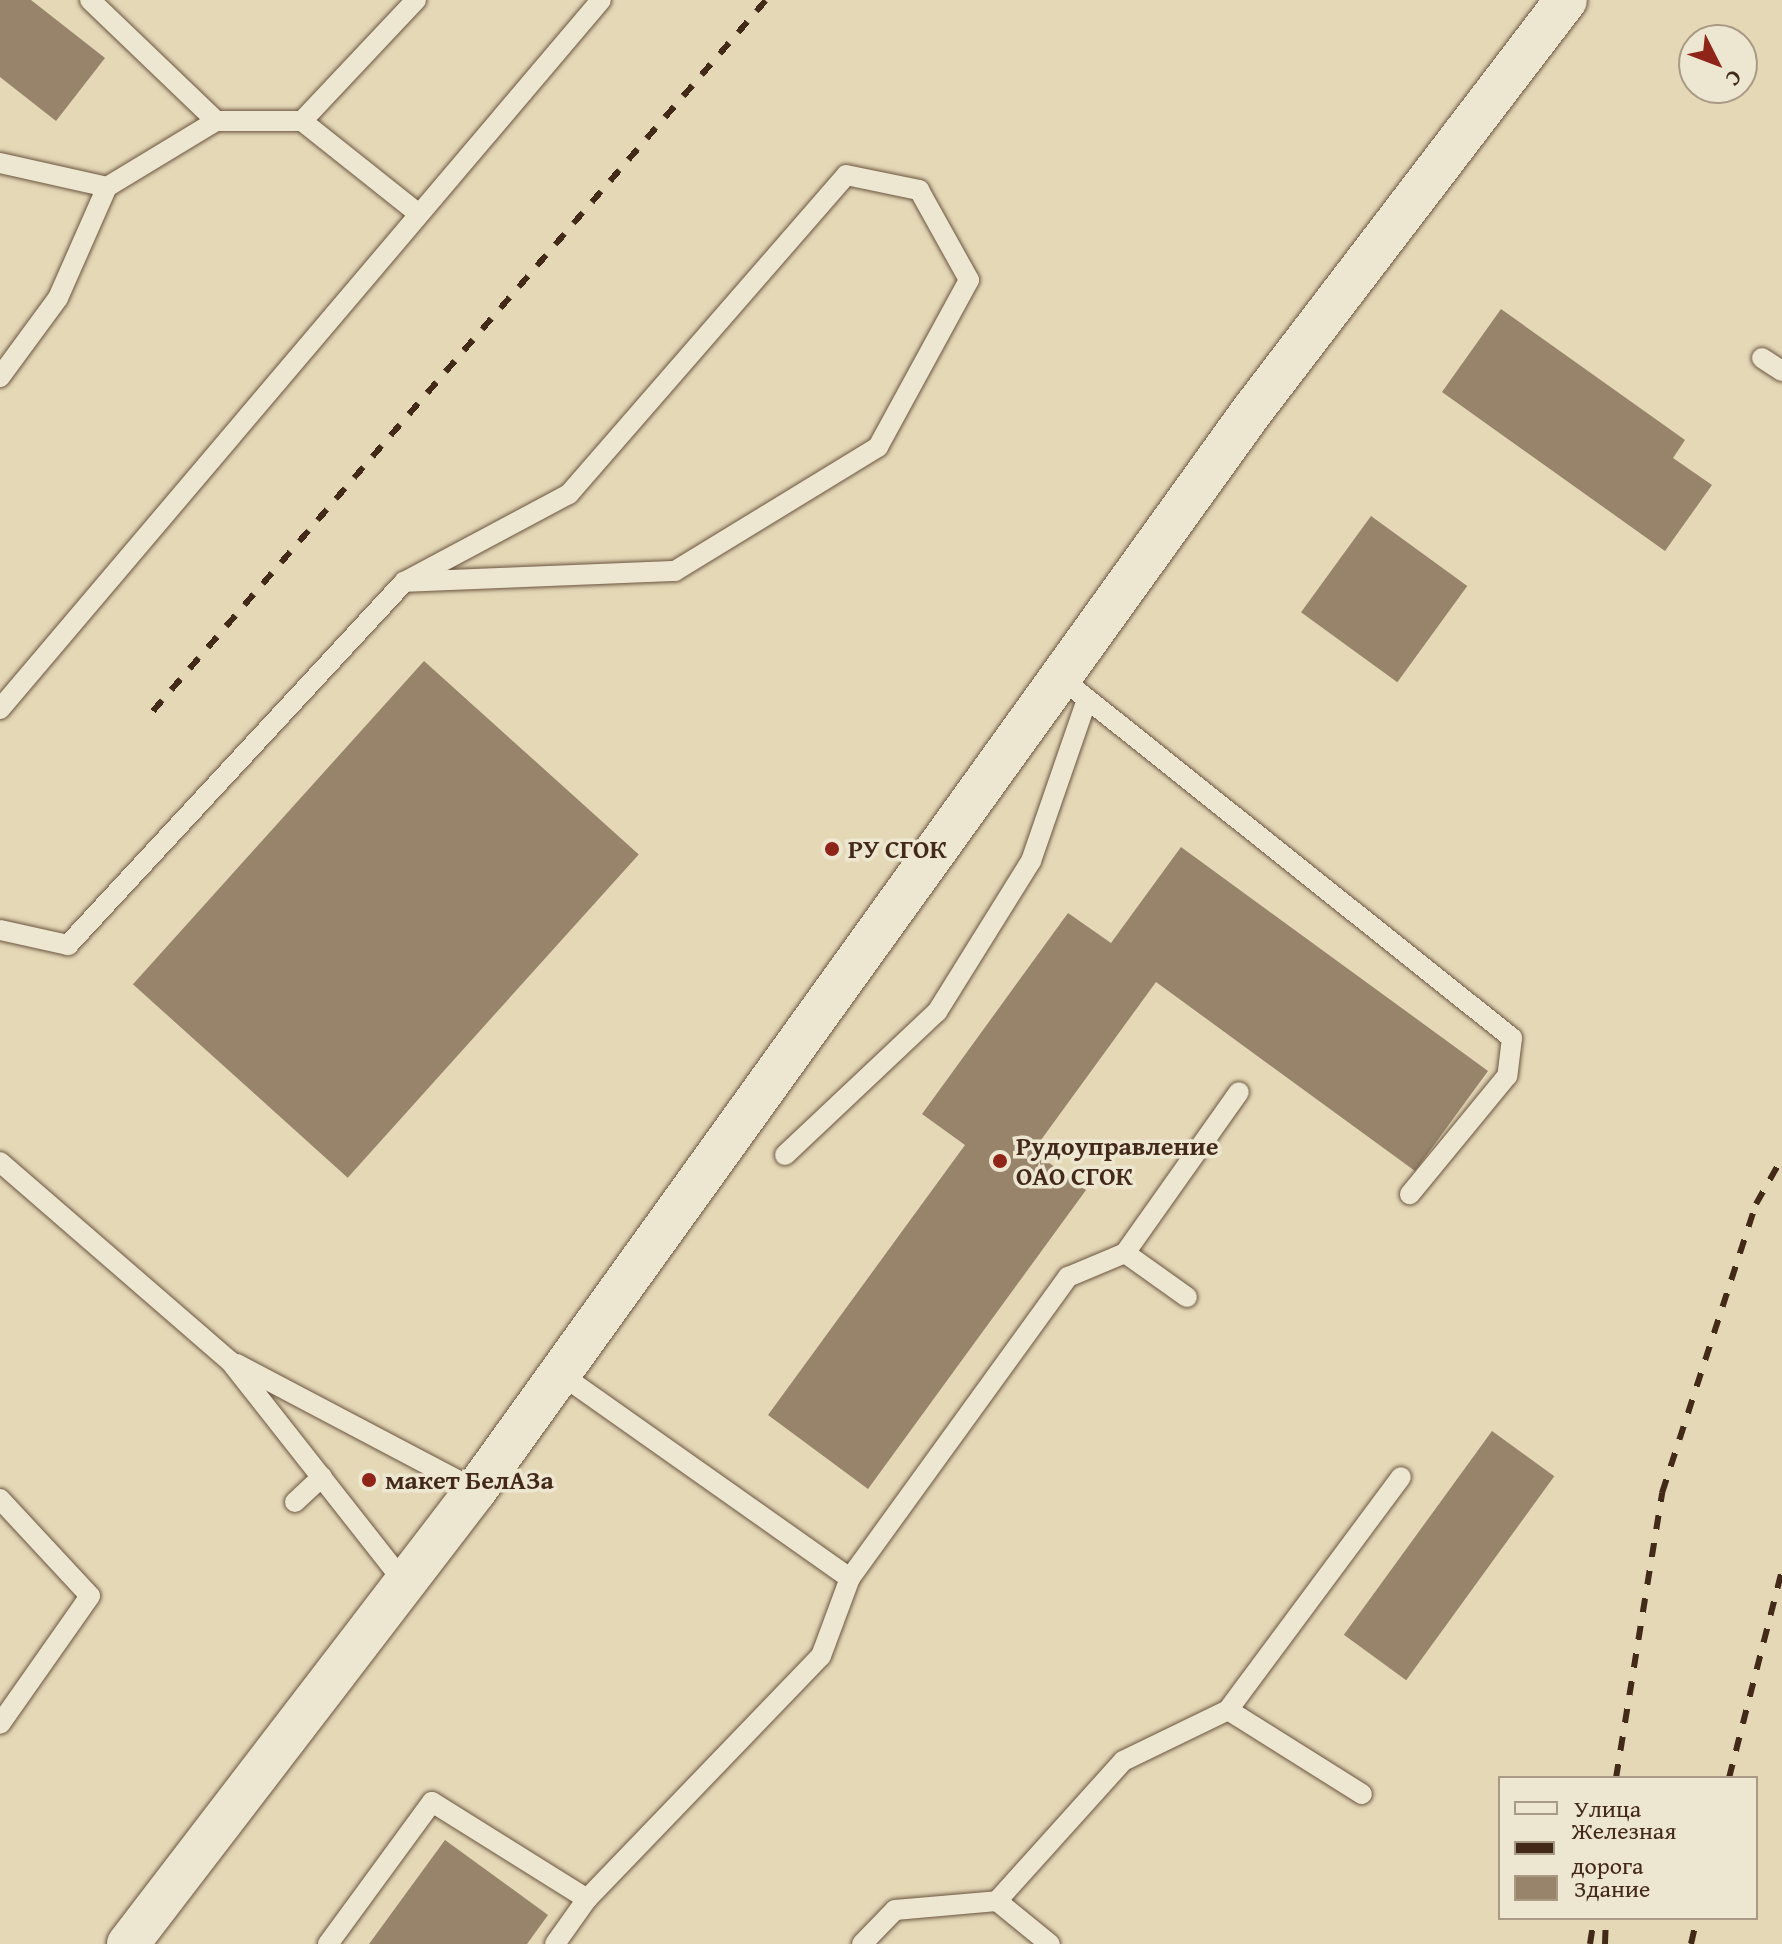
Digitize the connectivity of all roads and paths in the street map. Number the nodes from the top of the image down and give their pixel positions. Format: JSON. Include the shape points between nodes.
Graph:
{"nodes":[{"id":1,"x":90,"y":0,"type":"edge"},
{"id":2,"x":601,"y":0,"type":"edge"},
{"id":3,"x":1566,"y":0,"type":"edge"},
{"id":4,"x":409,"y":3,"type":"edge"},
{"id":5,"x":216,"y":121,"type":"junction"},
{"id":6,"x":302,"y":121,"type":"junction"},
{"id":7,"x":0,"y":163,"type":"edge"},
{"id":8,"x":107,"y":187,"type":"junction"},
{"id":9,"x":419,"y":214,"type":"junction"},
{"id":10,"x":1762,"y":358,"type":"dead end"},
{"id":11,"x":1782,"y":371,"type":"edge"},
{"id":12,"x":0,"y":377,"type":"edge"},
{"id":13,"x":404,"y":582,"type":"junction"},
{"id":14,"x":1074,"y":689,"type":"junction"},
{"id":15,"x":2,"y":700,"type":"edge"},
{"id":16,"x":0,"y":930,"type":"edge"},
{"id":17,"x":1239,"y":1092,"type":"dead end"},
{"id":18,"x":785,"y":1155,"type":"dead end"},
{"id":19,"x":0,"y":1162,"type":"edge"},
{"id":20,"x":1410,"y":1194,"type":"dead end"},
{"id":21,"x":1125,"y":1253,"type":"junction"},
{"id":22,"x":1187,"y":1297,"type":"dead end"},
{"id":23,"x":230,"y":1361,"type":"junction"},
{"id":24,"x":559,"y":1373,"type":"junction"},
{"id":25,"x":322,"y":1477,"type":"junction"},
{"id":26,"x":1401,"y":1477,"type":"dead end"},
{"id":27,"x":476,"y":1490,"type":"junction"},
{"id":28,"x":0,"y":1499,"type":"edge"},
{"id":29,"x":295,"y":1502,"type":"dead end"},
{"id":30,"x":850,"y":1578,"type":"junction"},
{"id":31,"x":404,"y":1582,"type":"junction"},
{"id":32,"x":1228,"y":1710,"type":"junction"},
{"id":33,"x":0,"y":1724,"type":"edge"},
{"id":34,"x":1362,"y":1794,"type":"dead end"},
{"id":35,"x":587,"y":1899,"type":"junction"},
{"id":36,"x":997,"y":1901,"type":"junction"},
{"id":37,"x":128,"y":1944,"type":"edge"},
{"id":38,"x":328,"y":1944,"type":"edge"},
{"id":39,"x":555,"y":1944,"type":"edge"},
{"id":40,"x":862,"y":1944,"type":"edge"},
{"id":41,"x":1050,"y":1944,"type":"edge"}],
"edges":[{"from":1,"to":5,"type":"lane"},
{"from":2,"to":9,"type":"lane"},
{"from":3,"to":14,"type":"street","via":[[1252,411]]},
{"from":4,"to":6,"type":"lane"},
{"from":5,"to":6,"type":"lane"},
{"from":5,"to":8,"type":"lane"},
{"from":6,"to":9,"type":"lane"},
{"from":7,"to":8,"type":"lane"},
{"from":8,"to":12,"type":"lane","via":[[58,298]]},
{"from":9,"to":15,"type":"lane"},
{"from":10,"to":11,"type":"lane"},
{"from":13,"to":13,"type":"lane","via":[[675,571],[878,447],[969,280],[919,190],[846,175],[569,494]]},
{"from":13,"to":16,"type":"lane","via":[[68,945]]},
{"from":14,"to":18,"type":"lane","via":[[1031,861],[937,1012]]},
{"from":14,"to":20,"type":"lane","via":[[1512,1038],[1507,1076]]},
{"from":14,"to":24,"type":"street"},
{"from":17,"to":21,"type":"lane"},
{"from":19,"to":23,"type":"lane"},
{"from":21,"to":22,"type":"lane"},
{"from":21,"to":30,"type":"lane","via":[[1068,1277]]},
{"from":23,"to":25,"type":"lane"},
{"from":23,"to":27,"type":"lane"},
{"from":24,"to":27,"type":"street"},
{"from":24,"to":30,"type":"lane"},
{"from":25,"to":29,"type":"lane"},
{"from":25,"to":31,"type":"lane"},
{"from":26,"to":32,"type":"lane"},
{"from":27,"to":31,"type":"street"},
{"from":28,"to":33,"type":"lane","via":[[90,1596]]},
{"from":30,"to":35,"type":"lane","via":[[821,1656]]},
{"from":31,"to":37,"type":"street"},
{"from":32,"to":34,"type":"lane"},
{"from":32,"to":36,"type":"lane","via":[[1123,1761]]},
{"from":35,"to":38,"type":"lane","via":[[432,1802]]},
{"from":35,"to":39,"type":"lane"},
{"from":36,"to":40,"type":"lane","via":[[895,1910]]},
{"from":36,"to":41,"type":"lane"}]}
